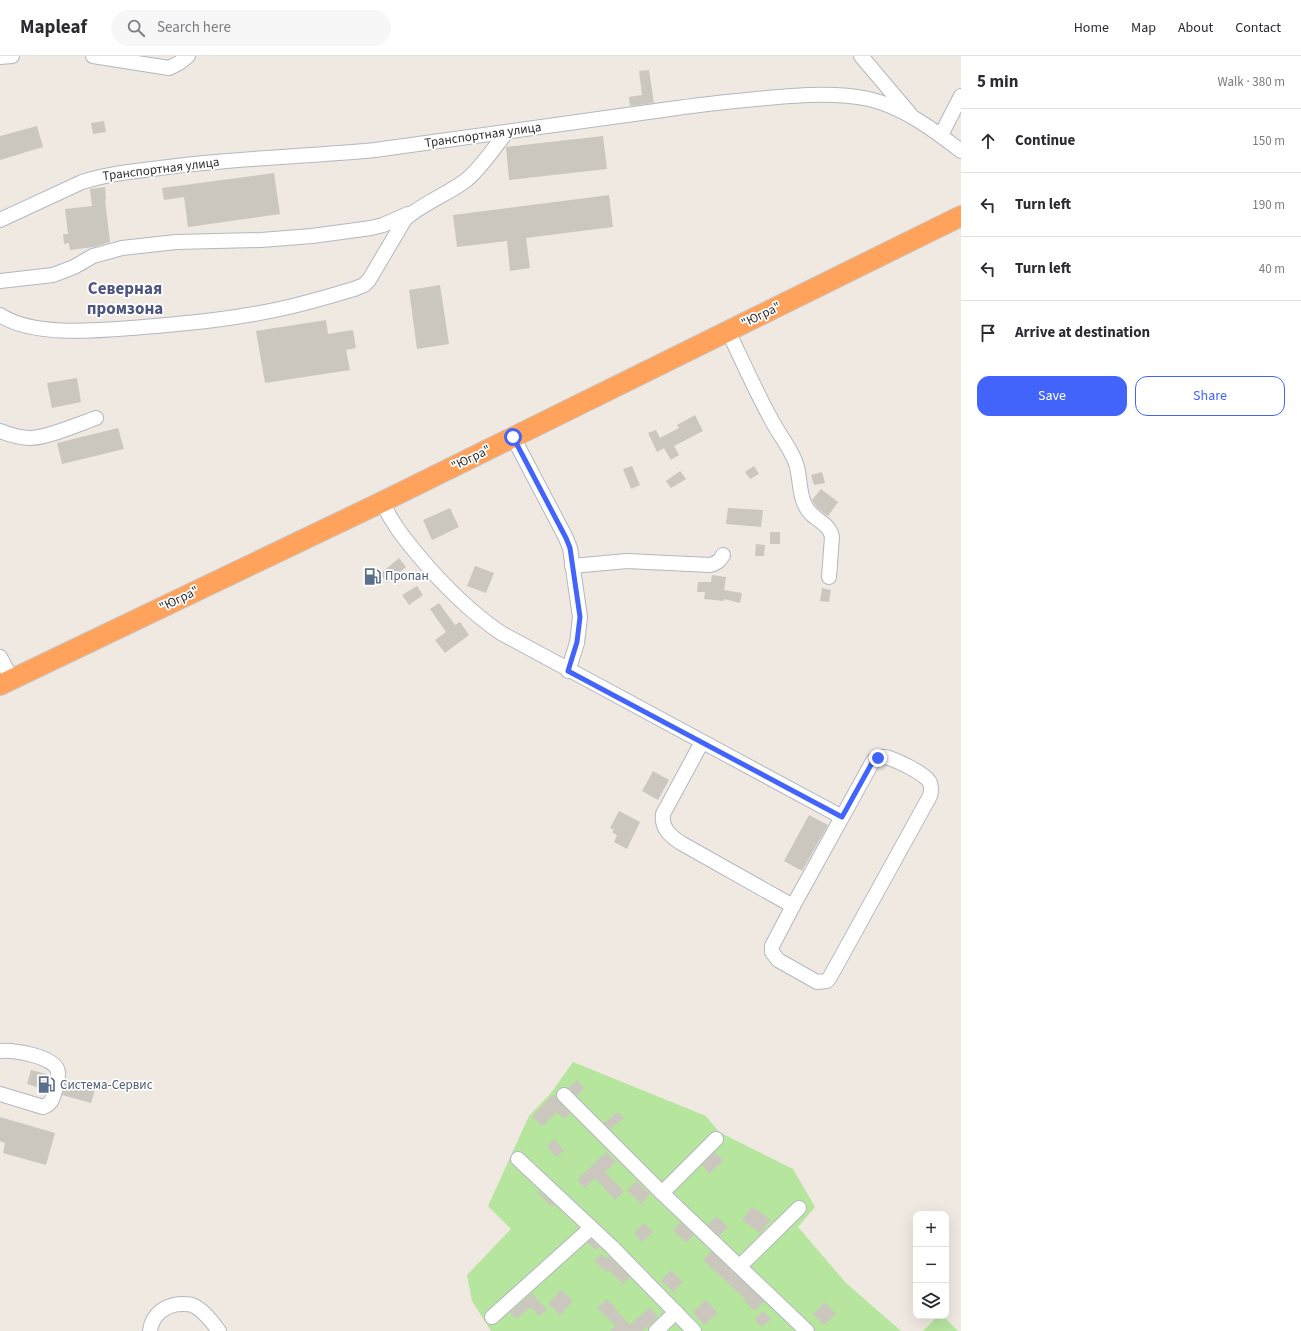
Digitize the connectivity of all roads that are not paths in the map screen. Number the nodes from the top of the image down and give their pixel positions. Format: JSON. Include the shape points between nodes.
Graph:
{"nodes":[{"id":1,"x":12,"y":56,"type":"edge"},
{"id":2,"x":92,"y":56,"type":"edge"},
{"id":3,"x":188,"y":56,"type":"edge"},
{"id":4,"x":861,"y":56,"type":"edge"},
{"id":5,"x":0,"y":57,"type":"edge"},
{"id":6,"x":961,"y":96,"type":"edge"},
{"id":7,"x":913,"y":118,"type":"junction"},
{"id":8,"x":507,"y":132,"type":"junction"},
{"id":9,"x":941,"y":135,"type":"junction"},
{"id":10,"x":961,"y":151,"type":"edge"},
{"id":11,"x":414,"y":212,"type":"junction"},
{"id":12,"x":961,"y":216,"type":"edge"},
{"id":13,"x":0,"y":220,"type":"edge"},
{"id":14,"x":0,"y":281,"type":"edge"},
{"id":15,"x":0,"y":315,"type":"edge"},
{"id":16,"x":728,"y":331,"type":"junction"},
{"id":17,"x":96,"y":418,"type":"dead end"},
{"id":18,"x":0,"y":431,"type":"edge"},
{"id":19,"x":513,"y":437,"type":"junction"},
{"id":20,"x":382,"y":502,"type":"junction"},
{"id":21,"x":723,"y":555,"type":"dead end"},
{"id":22,"x":572,"y":566,"type":"junction"},
{"id":23,"x":829,"y":577,"type":"dead end"},
{"id":24,"x":0,"y":657,"type":"edge"},
{"id":25,"x":568,"y":671,"type":"junction"},
{"id":26,"x":6,"y":682,"type":"edge"},
{"id":27,"x":702,"y":742,"type":"junction"},
{"id":28,"x":842,"y":817,"type":"junction"},
{"id":29,"x":793,"y":906,"type":"junction"},
{"id":30,"x":0,"y":1051,"type":"edge"},
{"id":31,"x":0,"y":1094,"type":"edge"},
{"id":32,"x":564,"y":1095,"type":"dead end"},
{"id":33,"x":716,"y":1139,"type":"dead end"},
{"id":34,"x":518,"y":1159,"type":"dead end"},
{"id":35,"x":662,"y":1193,"type":"junction"},
{"id":36,"x":799,"y":1208,"type":"dead end"},
{"id":37,"x":592,"y":1228,"type":"junction"},
{"id":38,"x":740,"y":1266,"type":"junction"},
{"id":39,"x":676,"y":1312,"type":"junction"},
{"id":40,"x":492,"y":1317,"type":"dead end"},
{"id":41,"x":150,"y":1331,"type":"edge"},
{"id":42,"x":219,"y":1331,"type":"edge"},
{"id":43,"x":656,"y":1331,"type":"edge"},
{"id":44,"x":694,"y":1331,"type":"edge"},
{"id":45,"x":807,"y":1331,"type":"edge"}],
"edges":[{"from":1,"to":5,"type":"street"},
{"from":2,"to":3,"type":"street","via":[[169,68]]},
{"from":4,"to":7,"type":"street"},
{"from":6,"to":9,"type":"street"},
{"from":7,"to":8,"type":"street","name":"Транспортная улица","via":[[870,100],[827,94],[715,103]]},
{"from":7,"to":9,"type":"street","name":"Транспортная улица"},
{"from":8,"to":11,"type":"street","via":[[471,176]]},
{"from":8,"to":13,"type":"street","name":"Транспортная улица","via":[[326,155],[206,162],[94,178]]},
{"from":9,"to":10,"type":"street","name":"Транспортная улица"},
{"from":11,"to":14,"type":"street","via":[[371,228],[312,236],[176,242],[122,248],[93,256],[53,275]]},
{"from":11,"to":15,"type":"street","via":[[401,225],[374,273],[364,285],[293,306],[216,320],[87,330],[42,329]]},
{"from":12,"to":16,"type":"highway","name":"\"Югра\""},
{"from":16,"to":19,"type":"highway","name":"\"Югра\""},
{"from":16,"to":23,"type":"street","via":[[768,413],[794,459],[805,506],[831,532]]},
{"from":17,"to":18,"type":"street","via":[[31,438]]},
{"from":19,"to":20,"type":"highway","name":"\"Югра\""},
{"from":19,"to":22,"type":"street","via":[[566,538]]},
{"from":20,"to":25,"type":"street","via":[[400,534],[435,575],[472,612],[501,633]]},
{"from":20,"to":26,"type":"highway","name":"\"Югра\""},
{"from":21,"to":22,"type":"street","via":[[716,564],[710,566],[627,561]]},
{"from":22,"to":25,"type":"street","via":[[580,623]]},
{"from":24,"to":26,"type":"street"},
{"from":25,"to":27,"type":"street"},
{"from":27,"to":28,"type":"street"},
{"from":27,"to":29,"type":"street","via":[[663,814],[664,827],[681,843]]},
{"from":28,"to":29,"type":"street"},
{"from":28,"to":29,"type":"street","via":[[873,761],[878,758],[891,758],[930,782],[930,796],[827,981],[817,982],[774,956],[772,946]]},
{"from":30,"to":31,"type":"street","via":[[20,1052],[51,1062],[59,1073],[53,1099],[44,1107]]},
{"from":32,"to":35,"type":"street"},
{"from":33,"to":35,"type":"street"},
{"from":34,"to":37,"type":"street"},
{"from":35,"to":38,"type":"street"},
{"from":36,"to":38,"type":"street"},
{"from":37,"to":39,"type":"street"},
{"from":37,"to":40,"type":"street"},
{"from":38,"to":45,"type":"street"},
{"from":39,"to":43,"type":"street"},
{"from":39,"to":44,"type":"street"},
{"from":41,"to":42,"type":"street","via":[[157,1314],[166,1307],[178,1304],[191,1304],[201,1310]]}]}
